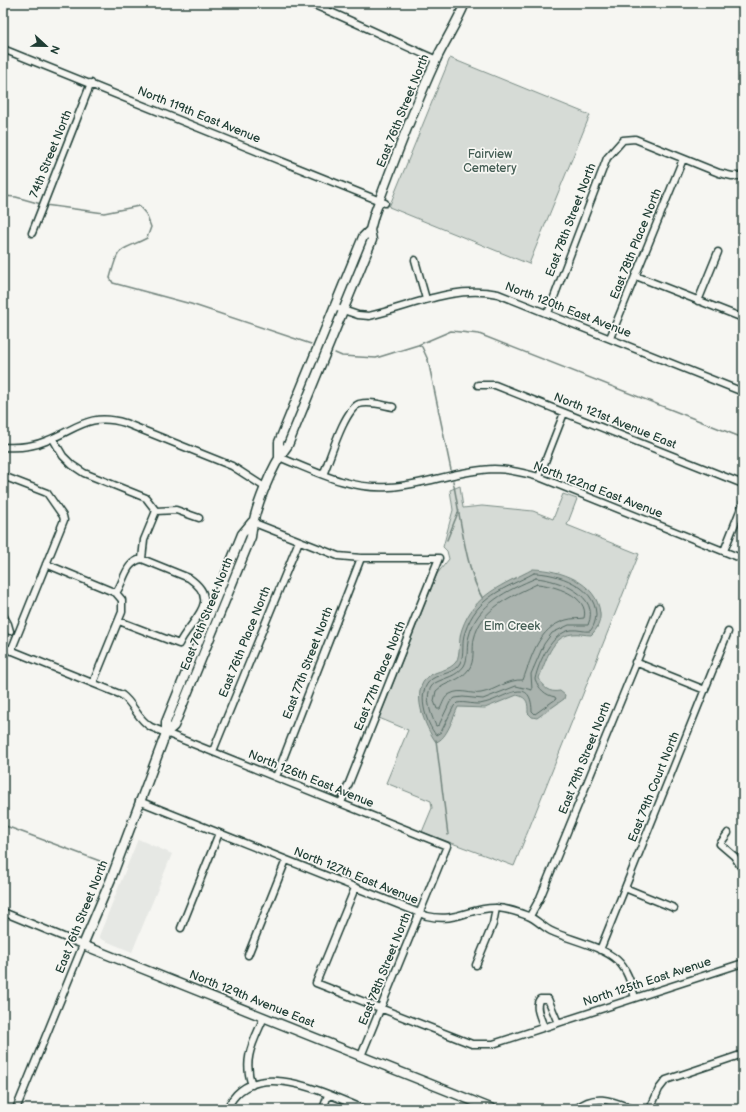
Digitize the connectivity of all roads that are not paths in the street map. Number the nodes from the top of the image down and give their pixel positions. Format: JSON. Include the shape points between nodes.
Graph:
{"nodes":[{"id":1,"x":309,"y":3,"type":"edge"},
{"id":2,"x":465,"y":3,"type":"edge"},
{"id":3,"x":3,"y":49,"type":"edge"},
{"id":4,"x":436,"y":60,"type":"junction"},
{"id":5,"x":92,"y":83,"type":"junction"},
{"id":6,"x":682,"y":159,"type":"junction"},
{"id":7,"x":743,"y":176,"type":"edge"},
{"id":8,"x":382,"y":202,"type":"junction"},
{"id":9,"x":370,"y":230,"type":"junction"},
{"id":10,"x":32,"y":233,"type":"dead end"},
{"id":11,"x":718,"y":252,"type":"dead end"},
{"id":12,"x":415,"y":260,"type":"dead end"},
{"id":13,"x":636,"y":276,"type":"junction"},
{"id":14,"x":426,"y":300,"type":"junction"},
{"id":15,"x":698,"y":301,"type":"junction"},
{"id":16,"x":334,"y":307,"type":"junction"},
{"id":17,"x":343,"y":310,"type":"junction"},
{"id":18,"x":548,"y":313,"type":"junction"},
{"id":19,"x":743,"y":318,"type":"edge"},
{"id":20,"x":610,"y":338,"type":"junction"},
{"id":21,"x":478,"y":385,"type":"dead end"},
{"id":22,"x":743,"y":392,"type":"edge"},
{"id":23,"x":393,"y":407,"type":"dead end"},
{"id":24,"x":564,"y":413,"type":"junction"},
{"id":25,"x":53,"y":439,"type":"junction"},
{"id":26,"x":3,"y":447,"type":"edge"},
{"id":27,"x":278,"y":457,"type":"junction"},
{"id":28,"x":324,"y":475,"type":"junction"},
{"id":29,"x":3,"y":476,"type":"edge"},
{"id":30,"x":539,"y":477,"type":"junction"},
{"id":31,"x":743,"y":484,"type":"edge"},
{"id":32,"x":266,"y":488,"type":"junction"},
{"id":33,"x":743,"y":503,"type":"edge"},
{"id":34,"x":156,"y":511,"type":"junction"},
{"id":35,"x":199,"y":518,"type":"dead end"},
{"id":36,"x":252,"y":522,"type":"junction"},
{"id":37,"x":299,"y":540,"type":"junction"},
{"id":38,"x":724,"y":551,"type":"junction"},
{"id":39,"x":142,"y":558,"type":"junction"},
{"id":40,"x":361,"y":558,"type":"junction"},
{"id":41,"x":743,"y":559,"type":"edge"},
{"id":42,"x":46,"y":564,"type":"junction"},
{"id":43,"x":116,"y":593,"type":"junction"},
{"id":44,"x":659,"y":607,"type":"dead end"},
{"id":45,"x":3,"y":615,"type":"edge"},
{"id":46,"x":119,"y":621,"type":"junction"},
{"id":47,"x":3,"y":628,"type":"edge"},
{"id":48,"x":10,"y":631,"type":"junction"},
{"id":49,"x":728,"y":632,"type":"dead end"},
{"id":50,"x":18,"y":634,"type":"junction"},
{"id":51,"x":3,"y":647,"type":"edge"},
{"id":52,"x":11,"y":651,"type":"junction"},
{"id":53,"x":635,"y":662,"type":"junction"},
{"id":54,"x":93,"y":683,"type":"junction"},
{"id":55,"x":705,"y":690,"type":"junction"},
{"id":56,"x":166,"y":733,"type":"junction"},
{"id":57,"x":213,"y":751,"type":"junction"},
{"id":58,"x":276,"y":777,"type":"junction"},
{"id":59,"x":139,"y":801,"type":"junction"},
{"id":60,"x":341,"y":803,"type":"junction"},
{"id":61,"x":220,"y":833,"type":"junction"},
{"id":62,"x":728,"y":833,"type":"dead end"},
{"id":63,"x":446,"y":846,"type":"joint"},
{"id":64,"x":286,"y":860,"type":"junction"},
{"id":65,"x":743,"y":870,"type":"edge"},
{"id":66,"x":355,"y":888,"type":"junction"},
{"id":67,"x":625,"y":888,"type":"junction"},
{"id":68,"x":496,"y":908,"type":"junction"},
{"id":69,"x":674,"y":908,"type":"dead end"},
{"id":70,"x":3,"y":912,"type":"edge"},
{"id":71,"x":419,"y":913,"type":"junction"},
{"id":72,"x":530,"y":916,"type":"junction"},
{"id":73,"x":181,"y":928,"type":"dead end"},
{"id":74,"x":83,"y":945,"type":"junction"},
{"id":75,"x":600,"y":950,"type":"junction"},
{"id":76,"x":248,"y":955,"type":"dead end"},
{"id":77,"x":743,"y":963,"type":"edge"},
{"id":78,"x":476,"y":965,"type":"dead end"},
{"id":79,"x":635,"y":998,"type":"junction"},
{"id":80,"x":381,"y":1008,"type":"junction"},
{"id":81,"x":264,"y":1017,"type":"junction"},
{"id":82,"x":558,"y":1023,"type":"junction"},
{"id":83,"x":544,"y":1028,"type":"junction"},
{"id":84,"x":743,"y":1054,"type":"edge"},
{"id":85,"x":361,"y":1056,"type":"junction"},
{"id":86,"x":252,"y":1085,"type":"junction"},
{"id":87,"x":328,"y":1095,"type":"junction"},
{"id":88,"x":16,"y":1109,"type":"edge"},
{"id":89,"x":227,"y":1109,"type":"edge"},
{"id":90,"x":323,"y":1109,"type":"edge"},
{"id":91,"x":364,"y":1109,"type":"edge"},
{"id":92,"x":493,"y":1109,"type":"edge"},
{"id":93,"x":576,"y":1109,"type":"edge"},
{"id":94,"x":633,"y":1109,"type":"edge"},
{"id":95,"x":650,"y":1109,"type":"edge"}],
"edges":[{"from":1,"to":4,"type":"street","via":[[354,21],[387,39]]},
{"from":2,"to":4,"type":"main road","name":"East 76th Street North"},
{"from":3,"to":5,"type":"street","name":"North 119th East Avenue"},
{"from":4,"to":8,"type":"main road","name":"East 76th Street North"},
{"from":5,"to":8,"type":"street","name":"North 119th East Avenue"},
{"from":5,"to":10,"type":"street","name":"74th Street North"},
{"from":6,"to":7,"type":"street","via":[[726,175]]},
{"from":6,"to":13,"type":"street","name":"East 78th Place North"},
{"from":6,"to":18,"type":"street","name":"East 78th Street North","via":[[635,139],[623,140],[607,158]]},
{"from":8,"to":9,"type":"main road","name":"East 76th Street North"},
{"from":9,"to":16,"type":"main road","name":"East 76th Street North","via":[[363,237]]},
{"from":9,"to":17,"type":"main road","name":"East 76th Street North","via":[[372,240]]},
{"from":11,"to":15,"type":"street"},
{"from":12,"to":14,"type":"street"},
{"from":13,"to":15,"type":"street"},
{"from":13,"to":20,"type":"street","name":"East 78th Place North"},
{"from":14,"to":17,"type":"street","name":"North 120th East Avenue","via":[[370,316]]},
{"from":14,"to":18,"type":"street","name":"North 120th East Avenue","via":[[459,292],[489,292]]},
{"from":15,"to":19,"type":"street"},
{"from":16,"to":17,"type":"street","name":"North 120th East Avenue"},
{"from":16,"to":27,"type":"main road","name":"East 76th Street North","via":[[279,442]]},
{"from":17,"to":27,"type":"main road","name":"East 76th Street North","via":[[288,445]]},
{"from":18,"to":20,"type":"street","name":"North 120th East Avenue"},
{"from":20,"to":22,"type":"street","name":"North 120th East Avenue"},
{"from":21,"to":24,"type":"street","name":"North 121st Avenue East","via":[[495,385]]},
{"from":23,"to":28,"type":"street","via":[[370,403],[355,407],[346,418]]},
{"from":24,"to":30,"type":"street"},
{"from":24,"to":31,"type":"street","name":"North 121st Avenue East"},
{"from":25,"to":26,"type":"street","via":[[25,447]]},
{"from":25,"to":32,"type":"street","via":[[90,420],[118,420],[232,466]]},
{"from":25,"to":34,"type":"street","via":[[72,465],[146,498]]},
{"from":27,"to":28,"type":"street","name":"North 122nd East Avenue"},
{"from":27,"to":32,"type":"main road","name":"East 76th Street North"},
{"from":28,"to":30,"type":"street","name":"North 122nd East Avenue","via":[[346,483],[375,487],[404,486],[483,470],[510,470]]},
{"from":29,"to":42,"type":"street","via":[[47,493],[63,516],[63,523]]},
{"from":30,"to":38,"type":"street","name":"North 122nd East Avenue"},
{"from":32,"to":36,"type":"main road","name":"East 76th Street North"},
{"from":33,"to":38,"type":"street"},
{"from":34,"to":35,"type":"street","via":[[176,510]]},
{"from":34,"to":39,"type":"street","via":[[144,540]]},
{"from":36,"to":37,"type":"street"},
{"from":36,"to":56,"type":"main road","name":"East 76th Street North","via":[[242,534],[166,722]]},
{"from":37,"to":40,"type":"street","via":[[338,556]]},
{"from":37,"to":57,"type":"street","name":"East 76th Place North"},
{"from":38,"to":41,"type":"street","name":"North 122nd East Avenue"},
{"from":39,"to":43,"type":"street","via":[[130,564]]},
{"from":39,"to":46,"type":"street","via":[[189,578],[200,588],[204,598],[202,607],[179,644]]},
{"from":40,"to":58,"type":"street","name":"East 77th Street North"},
{"from":40,"to":60,"type":"street","name":"East 77th Place North","via":[[439,558]]},
{"from":42,"to":43,"type":"street"},
{"from":42,"to":50,"type":"street"},
{"from":43,"to":46,"type":"street","via":[[122,600],[123,607]]},
{"from":44,"to":53,"type":"street","name":"East 79th Street North"},
{"from":45,"to":48,"type":"street"},
{"from":46,"to":54,"type":"street"},
{"from":47,"to":48,"type":"street"},
{"from":48,"to":50,"type":"street"},
{"from":49,"to":55,"type":"street","name":"East 79th Court North"},
{"from":50,"to":52,"type":"street"},
{"from":51,"to":52,"type":"street"},
{"from":52,"to":54,"type":"street"},
{"from":53,"to":55,"type":"street"},
{"from":53,"to":72,"type":"street","name":"East 79th Street North","via":[[540,898]]},
{"from":54,"to":56,"type":"street","via":[[127,699],[146,724]]},
{"from":55,"to":67,"type":"street","name":"East 79th Court North"},
{"from":56,"to":57,"type":"street","name":"North 126th East Avenue"},
{"from":56,"to":59,"type":"main road","name":"East 76th Street North"},
{"from":57,"to":58,"type":"street","name":"North 126th East Avenue"},
{"from":58,"to":60,"type":"street","name":"North 126th East Avenue"},
{"from":59,"to":61,"type":"street","name":"North 127th East Avenue"},
{"from":59,"to":74,"type":"main road","name":"East 76th Street North","via":[[111,879]]},
{"from":60,"to":63,"type":"street","name":"North 126th East Avenue"},
{"from":61,"to":64,"type":"street","name":"North 127th East Avenue"},
{"from":61,"to":73,"type":"street"},
{"from":62,"to":65,"type":"street","via":[[720,844],[734,856]]},
{"from":63,"to":71,"type":"street","name":"East 78th Street North"},
{"from":64,"to":66,"type":"street","name":"North 127th East Avenue"},
{"from":64,"to":76,"type":"street"},
{"from":66,"to":71,"type":"street","name":"North 127th East Avenue"},
{"from":66,"to":80,"type":"street","name":"North 125th East Avenue","via":[[316,983]]},
{"from":67,"to":69,"type":"street"},
{"from":67,"to":75,"type":"street","name":"East 79th Court North"},
{"from":68,"to":71,"type":"street","name":"North 127th East Avenue","via":[[476,910],[445,919]]},
{"from":68,"to":72,"type":"street","name":"North 127th East Avenue"},
{"from":68,"to":78,"type":"street","via":[[493,924]]},
{"from":70,"to":74,"type":"street","name":"North 129th Avenue East"},
{"from":71,"to":80,"type":"street","name":"East 78th Street North"},
{"from":72,"to":75,"type":"street","name":"North 127th East Avenue","via":[[550,930]]},
{"from":74,"to":81,"type":"main road","name":"North 129th Avenue East"},
{"from":74,"to":88,"type":"street","name":"East 76th Street North"},
{"from":75,"to":79,"type":"street","name":"North 127th East Avenue","via":[[613,956],[623,966]]},
{"from":77,"to":79,"type":"street","name":"North 125th East Avenue"},
{"from":79,"to":82,"type":"street","name":"North 125th East Avenue"},
{"from":80,"to":83,"type":"street","name":"North 125th East Avenue","via":[[472,1044],[486,1045]]},
{"from":80,"to":85,"type":"street","name":"East 78th Street North"},
{"from":81,"to":85,"type":"main road","name":"North 129th Avenue East"},
{"from":81,"to":86,"type":"street","via":[[248,1062]]},
{"from":82,"to":83,"type":"street","name":"North 125th East Avenue"},
{"from":82,"to":83,"type":"street","via":[[548,999],[540,999],[537,1007]]},
{"from":84,"to":95,"type":"street","via":[[666,1080],[658,1089]]},
{"from":85,"to":92,"type":"main road","name":"North 129th Avenue East"},
{"from":86,"to":87,"type":"street","via":[[277,1080],[287,1081]]},
{"from":86,"to":89,"type":"street","via":[[230,1102]]},
{"from":87,"to":90,"type":"street"},
{"from":87,"to":91,"type":"street"},
{"from":93,"to":94,"type":"street","via":[[591,1100],[602,1098]]}]}
